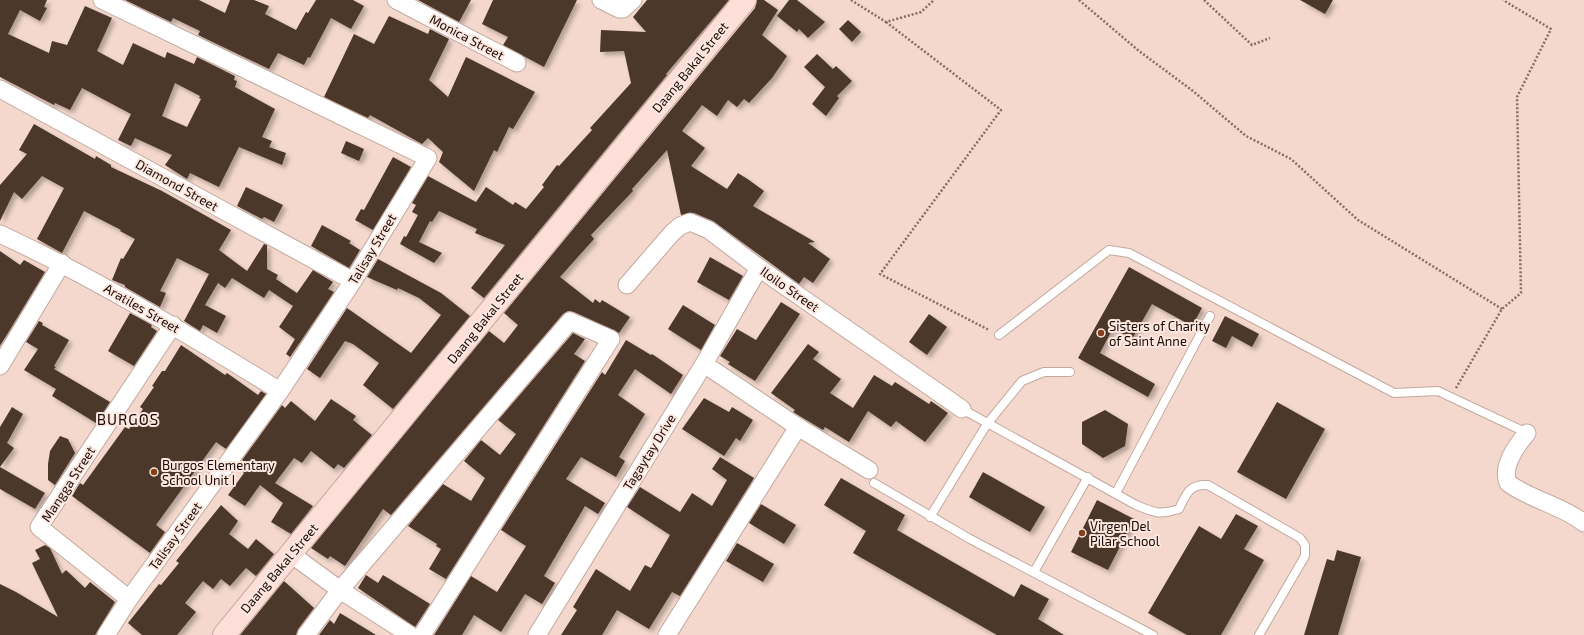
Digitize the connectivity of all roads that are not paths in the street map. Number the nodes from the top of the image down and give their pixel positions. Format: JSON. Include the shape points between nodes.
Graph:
{"nodes":[{"id":1,"x":102,"y":0,"type":"edge"},
{"id":2,"x":396,"y":0,"type":"edge"},
{"id":3,"x":601,"y":0,"type":"edge"},
{"id":4,"x":633,"y":0,"type":"edge"},
{"id":5,"x":745,"y":0,"type":"edge"},
{"id":6,"x":517,"y":64,"type":"dead end"},
{"id":7,"x":0,"y":89,"type":"edge"},
{"id":8,"x":0,"y":234,"type":"edge"},
{"id":9,"x":62,"y":262,"type":"junction"},
{"id":10,"x":759,"y":268,"type":"junction"},
{"id":11,"x":353,"y":281,"type":"junction"},
{"id":12,"x":627,"y":285,"type":"dead end"},
{"id":13,"x":1210,"y":316,"type":"dead end"},
{"id":14,"x":173,"y":325,"type":"junction"},
{"id":15,"x":999,"y":335,"type":"road end"},
{"id":16,"x":704,"y":364,"type":"junction"},
{"id":17,"x":0,"y":366,"type":"edge"},
{"id":18,"x":1070,"y":372,"type":"dead end"},
{"id":19,"x":280,"y":391,"type":"junction"},
{"id":20,"x":962,"y":409,"type":"joint"},
{"id":21,"x":987,"y":424,"type":"junction"},
{"id":22,"x":798,"y":427,"type":"junction"},
{"id":23,"x":1527,"y":433,"type":"joint"},
{"id":24,"x":872,"y":477,"type":"joint"},
{"id":25,"x":1088,"y":478,"type":"junction"},
{"id":26,"x":1116,"y":494,"type":"junction"},
{"id":27,"x":930,"y":517,"type":"junction"},
{"id":28,"x":1584,"y":523,"type":"edge"},
{"id":29,"x":291,"y":554,"type":"junction"},
{"id":30,"x":1034,"y":572,"type":"junction"},
{"id":31,"x":340,"y":590,"type":"junction"},
{"id":32,"x":129,"y":599,"type":"junction"},
{"id":33,"x":106,"y":635,"type":"edge"},
{"id":34,"x":224,"y":635,"type":"edge"},
{"id":35,"x":306,"y":635,"type":"edge"},
{"id":36,"x":410,"y":635,"type":"edge"},
{"id":37,"x":422,"y":635,"type":"edge"},
{"id":38,"x":537,"y":635,"type":"edge"},
{"id":39,"x":667,"y":635,"type":"edge"},
{"id":40,"x":1154,"y":635,"type":"edge"},
{"id":41,"x":1259,"y":635,"type":"edge"}],
"edges":[{"from":1,"to":11,"type":"street","name":"Talisay Street","via":[[428,158]]},
{"from":2,"to":6,"type":"street","name":"Monica Street"},
{"from":3,"to":4,"type":"street","via":[[623,9]]},
{"from":5,"to":29,"type":"street","name":"Daang Bakal Street"},
{"from":7,"to":11,"type":"street","name":"Diamond Street"},
{"from":8,"to":9,"type":"street","name":"Aratiles Street"},
{"from":9,"to":14,"type":"street","name":"Aratiles Street"},
{"from":9,"to":17,"type":"street"},
{"from":10,"to":12,"type":"street","name":"Iloilo Street","via":[[709,230],[690,222],[672,233]]},
{"from":10,"to":16,"type":"street","name":"Tagaytay Drive"},
{"from":10,"to":20,"type":"street","name":"Iloilo Street"},
{"from":11,"to":19,"type":"street","name":"Talisay Street"},
{"from":13,"to":26,"type":"lane"},
{"from":14,"to":19,"type":"street","name":"Aratiles Street"},
{"from":14,"to":32,"type":"street","name":"Mangga Street","via":[[39,527]]},
{"from":15,"to":23,"type":"lane","via":[[1109,250],[1129,253],[1394,393],[1438,391]]},
{"from":16,"to":22,"type":"street"},
{"from":16,"to":38,"type":"street","name":"Tagaytay Drive"},
{"from":18,"to":21,"type":"lane","via":[[1044,372],[1022,381]]},
{"from":19,"to":32,"type":"street","name":"Talisay Street"},
{"from":20,"to":21,"type":"lane"},
{"from":21,"to":25,"type":"lane"},
{"from":21,"to":27,"type":"lane"},
{"from":22,"to":24,"type":"street"},
{"from":22,"to":39,"type":"street"},
{"from":23,"to":28,"type":"street","via":[[1513,452],[1506,477],[1508,482],[1571,513]]},
{"from":24,"to":27,"type":"lane"},
{"from":25,"to":26,"type":"lane"},
{"from":25,"to":30,"type":"lane"},
{"from":26,"to":41,"type":"lane","via":[[1163,514],[1179,509],[1193,487],[1198,484],[1208,485],[1300,538],[1305,544],[1305,556]]},
{"from":27,"to":30,"type":"lane"},
{"from":29,"to":31,"type":"street"},
{"from":29,"to":34,"type":"street","name":"Daang Bakal Street"},
{"from":30,"to":40,"type":"lane"},
{"from":31,"to":35,"type":"street"},
{"from":31,"to":36,"type":"street"},
{"from":31,"to":37,"type":"street","via":[[570,321],[611,340]]},
{"from":32,"to":33,"type":"street","name":"Talisay Street"}]}
